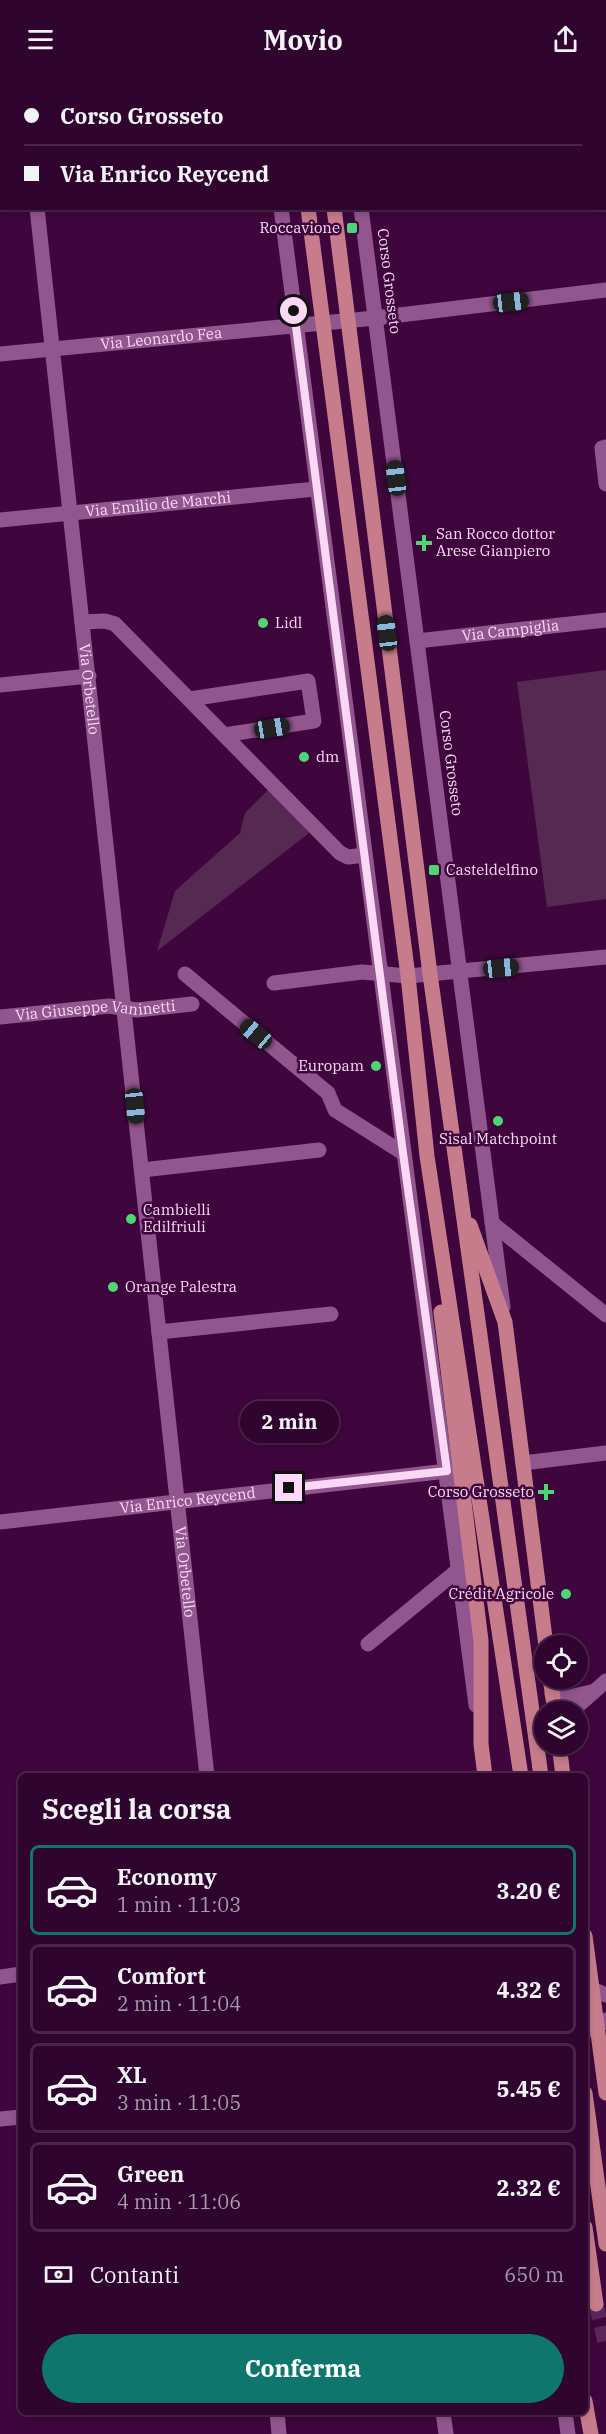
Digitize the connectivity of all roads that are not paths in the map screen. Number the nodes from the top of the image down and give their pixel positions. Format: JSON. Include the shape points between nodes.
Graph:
{"nodes":[{"id":1,"x":37,"y":210,"type":"edge"},
{"id":2,"x":280,"y":210,"type":"edge"},
{"id":3,"x":308,"y":210,"type":"edge"},
{"id":4,"x":334,"y":210,"type":"edge"},
{"id":5,"x":361,"y":210,"type":"edge"},
{"id":6,"x":606,"y":290,"type":"edge"},
{"id":7,"x":375,"y":318,"type":"junction"},
{"id":8,"x":348,"y":320,"type":"junction"},
{"id":9,"x":323,"y":323,"type":"junction"},
{"id":10,"x":296,"y":325,"type":"junction"},
{"id":11,"x":52,"y":348,"type":"junction"},
{"id":12,"x":0,"y":354,"type":"edge"},
{"id":13,"x":606,"y":447,"type":"edge"},
{"id":14,"x":606,"y":484,"type":"edge"},
{"id":15,"x":316,"y":489,"type":"junction"},
{"id":16,"x":70,"y":512,"type":"junction"},
{"id":17,"x":0,"y":520,"type":"edge"},
{"id":18,"x":606,"y":620,"type":"edge"},
{"id":19,"x":82,"y":622,"type":"junction"},
{"id":20,"x":417,"y":641,"type":"junction"},
{"id":21,"x":89,"y":676,"type":"junction"},
{"id":22,"x":0,"y":685,"type":"edge"},
{"id":23,"x":190,"y":699,"type":"junction"},
{"id":24,"x":224,"y":735,"type":"junction"},
{"id":25,"x":365,"y":855,"type":"junction"},
{"id":26,"x":606,"y":957,"type":"edge"},
{"id":27,"x":460,"y":972,"type":"junction"},
{"id":28,"x":380,"y":973,"type":"junction"},
{"id":29,"x":184,"y":974,"type":"dead end"},
{"id":30,"x":429,"y":974,"type":"junction"},
{"id":31,"x":408,"y":976,"type":"junction"},
{"id":32,"x":274,"y":983,"type":"dead end"},
{"id":33,"x":192,"y":1004,"type":"dead end"},
{"id":34,"x":124,"y":1008,"type":"junction"},
{"id":35,"x":0,"y":1017,"type":"edge"},
{"id":36,"x":319,"y":1150,"type":"dead end"},
{"id":37,"x":403,"y":1153,"type":"junction"},
{"id":38,"x":428,"y":1163,"type":"junction"},
{"id":39,"x":142,"y":1170,"type":"junction"},
{"id":40,"x":458,"y":1188,"type":"junction"},
{"id":41,"x":492,"y":1223,"type":"junction"},
{"id":42,"x":331,"y":1314,"type":"dead end"},
{"id":43,"x":606,"y":1315,"type":"edge"},
{"id":44,"x":505,"y":1322,"type":"junction"},
{"id":45,"x":159,"y":1332,"type":"junction"},
{"id":46,"x":606,"y":1453,"type":"edge"},
{"id":47,"x":523,"y":1463,"type":"junction"},
{"id":48,"x":447,"y":1471,"type":"junction"},
{"id":49,"x":177,"y":1501,"type":"junction"},
{"id":50,"x":0,"y":1522,"type":"edge"},
{"id":51,"x":458,"y":1570,"type":"junction"},
{"id":52,"x":545,"y":1635,"type":"edge"},
{"id":53,"x":368,"y":1644,"type":"dead end"},
{"id":54,"x":601,"y":1685,"type":"edge"},
{"id":55,"x":551,"y":1689,"type":"edge"},
{"id":56,"x":552,"y":1694,"type":"junction"},
{"id":57,"x":553,"y":1701,"type":"edge"},
{"id":58,"x":583,"y":1701,"type":"edge"},
{"id":59,"x":481,"y":1744,"type":"junction"},
{"id":60,"x":560,"y":1755,"type":"edge"},
{"id":61,"x":207,"y":1773,"type":"edge"},
{"id":62,"x":485,"y":1773,"type":"edge"},
{"id":63,"x":521,"y":1773,"type":"edge"},
{"id":64,"x":541,"y":1773,"type":"edge"},
{"id":65,"x":563,"y":1773,"type":"edge"},
{"id":66,"x":588,"y":1948,"type":"edge"},
{"id":67,"x":18,"y":1974,"type":"edge"},
{"id":68,"x":0,"y":1977,"type":"edge"},
{"id":69,"x":599,"y":1992,"type":"edge"},
{"id":70,"x":596,"y":2026,"type":"edge"},
{"id":71,"x":606,"y":2093,"type":"edge"},
{"id":72,"x":588,"y":2115,"type":"edge"},
{"id":73,"x":18,"y":2117,"type":"edge"},
{"id":74,"x":0,"y":2120,"type":"edge"},
{"id":75,"x":606,"y":2244,"type":"edge"},
{"id":76,"x":588,"y":2249,"type":"edge"},
{"id":77,"x":596,"y":2304,"type":"tunnel mouth"},
{"id":78,"x":277,"y":2415,"type":"edge"},
{"id":79,"x":443,"y":2415,"type":"edge"},
{"id":80,"x":565,"y":2415,"type":"edge"},
{"id":81,"x":588,"y":2415,"type":"edge"},
{"id":82,"x":279,"y":2434,"type":"edge"},
{"id":83,"x":446,"y":2434,"type":"edge"},
{"id":84,"x":568,"y":2434,"type":"edge"},
{"id":85,"x":591,"y":2434,"type":"edge"}],
"edges":[{"from":1,"to":11,"type":"street","name":"Via Orbetello"},
{"from":2,"to":10,"type":"street"},
{"from":3,"to":9,"type":"main road"},
{"from":4,"to":8,"type":"main road","name":"Corso Grosseto"},
{"from":5,"to":7,"type":"street","name":"Corso Grosseto"},
{"from":6,"to":7,"type":"street","name":"Via Leonardo Fea"},
{"from":7,"to":8,"type":"street","name":"Via Leonardo Fea"},
{"from":7,"to":20,"type":"street","name":"Corso Grosseto"},
{"from":8,"to":9,"type":"street","name":"Via Leonardo Fea"},
{"from":8,"to":30,"type":"main road","name":"Corso Grosseto"},
{"from":9,"to":10,"type":"street","name":"Via Leonardo Fea"},
{"from":9,"to":31,"type":"main road"},
{"from":10,"to":11,"type":"street","name":"Via Leonardo Fea"},
{"from":10,"to":15,"type":"street"},
{"from":11,"to":12,"type":"street","name":"Via Leonardo Fea"},
{"from":11,"to":16,"type":"street","name":"Via Orbetello"},
{"from":13,"to":14,"type":"street","via":[[602,448]]},
{"from":15,"to":16,"type":"street","name":"Via Emilio de Marchi"},
{"from":15,"to":25,"type":"street"},
{"from":16,"to":17,"type":"street","name":"Via Emilio de Marchi"},
{"from":16,"to":19,"type":"street","name":"Via Orbetello"},
{"from":18,"to":20,"type":"street","name":"Via Campiglia"},
{"from":19,"to":21,"type":"street","name":"Via Orbetello"},
{"from":19,"to":23,"type":"street","via":[[115,624]]},
{"from":20,"to":27,"type":"street","name":"Corso Grosseto"},
{"from":21,"to":22,"type":"street"},
{"from":21,"to":34,"type":"street","name":"Via Orbetello"},
{"from":23,"to":24,"type":"street"},
{"from":23,"to":24,"type":"street","via":[[308,681],[314,721]]},
{"from":24,"to":25,"type":"street","via":[[340,853],[348,857]]},
{"from":25,"to":28,"type":"street"},
{"from":26,"to":27,"type":"street"},
{"from":27,"to":30,"type":"street"},
{"from":27,"to":41,"type":"street","name":"Corso Grosseto"},
{"from":28,"to":31,"type":"street"},
{"from":28,"to":32,"type":"street"},
{"from":28,"to":37,"type":"street"},
{"from":29,"to":37,"type":"street","via":[[328,1093],[335,1110]]},
{"from":30,"to":31,"type":"street"},
{"from":30,"to":40,"type":"main road","name":"Corso Grosseto"},
{"from":31,"to":38,"type":"main road"},
{"from":33,"to":34,"type":"street","name":"Via Giuseppe Vaninetti"},
{"from":34,"to":35,"type":"street","name":"Via Giuseppe Vaninetti","via":[[109,1006]]},
{"from":34,"to":39,"type":"street","name":"Via Orbetello"},
{"from":36,"to":39,"type":"street"},
{"from":37,"to":48,"type":"street"},
{"from":38,"to":59,"type":"main road","via":[[432,1238],[480,1631]]},
{"from":38,"to":63,"type":"main road"},
{"from":39,"to":45,"type":"street","name":"Via Orbetello"},
{"from":40,"to":44,"type":"main road","name":"Corso Grosseto"},
{"from":40,"to":64,"type":"main road","name":"Corso Grosseto"},
{"from":41,"to":43,"type":"street"},
{"from":41,"to":44,"type":"street","name":"Corso Grosseto"},
{"from":42,"to":45,"type":"street"},
{"from":44,"to":47,"type":"main road","name":"Corso Grosseto"},
{"from":45,"to":49,"type":"street","name":"Via Orbetello"},
{"from":46,"to":47,"type":"street"},
{"from":47,"to":52,"type":"main road","name":"Corso Grosseto"},
{"from":48,"to":49,"type":"street","name":"Via Enrico Reycend"},
{"from":48,"to":51,"type":"street"},
{"from":49,"to":50,"type":"street","name":"Via Enrico Reycend"},
{"from":49,"to":61,"type":"street","name":"Via Orbetello"},
{"from":51,"to":53,"type":"street"},
{"from":51,"to":59,"type":"street"},
{"from":54,"to":56,"type":"street","via":[[565,1698]]},
{"from":54,"to":58,"type":"street"},
{"from":55,"to":56,"type":"main road"},
{"from":56,"to":57,"type":"main road"},
{"from":59,"to":62,"type":"main road"},
{"from":60,"to":65,"type":"main road"},
{"from":66,"to":69,"type":"main road"},
{"from":67,"to":68,"type":"street"},
{"from":69,"to":70,"type":"main road"},
{"from":70,"to":71,"type":"main road"},
{"from":72,"to":75,"type":"main road"},
{"from":73,"to":74,"type":"street"},
{"from":76,"to":77,"type":"main road"},
{"from":78,"to":82,"type":"street"},
{"from":79,"to":83,"type":"street"},
{"from":80,"to":84,"type":"street"},
{"from":81,"to":85,"type":"main road"}]}
